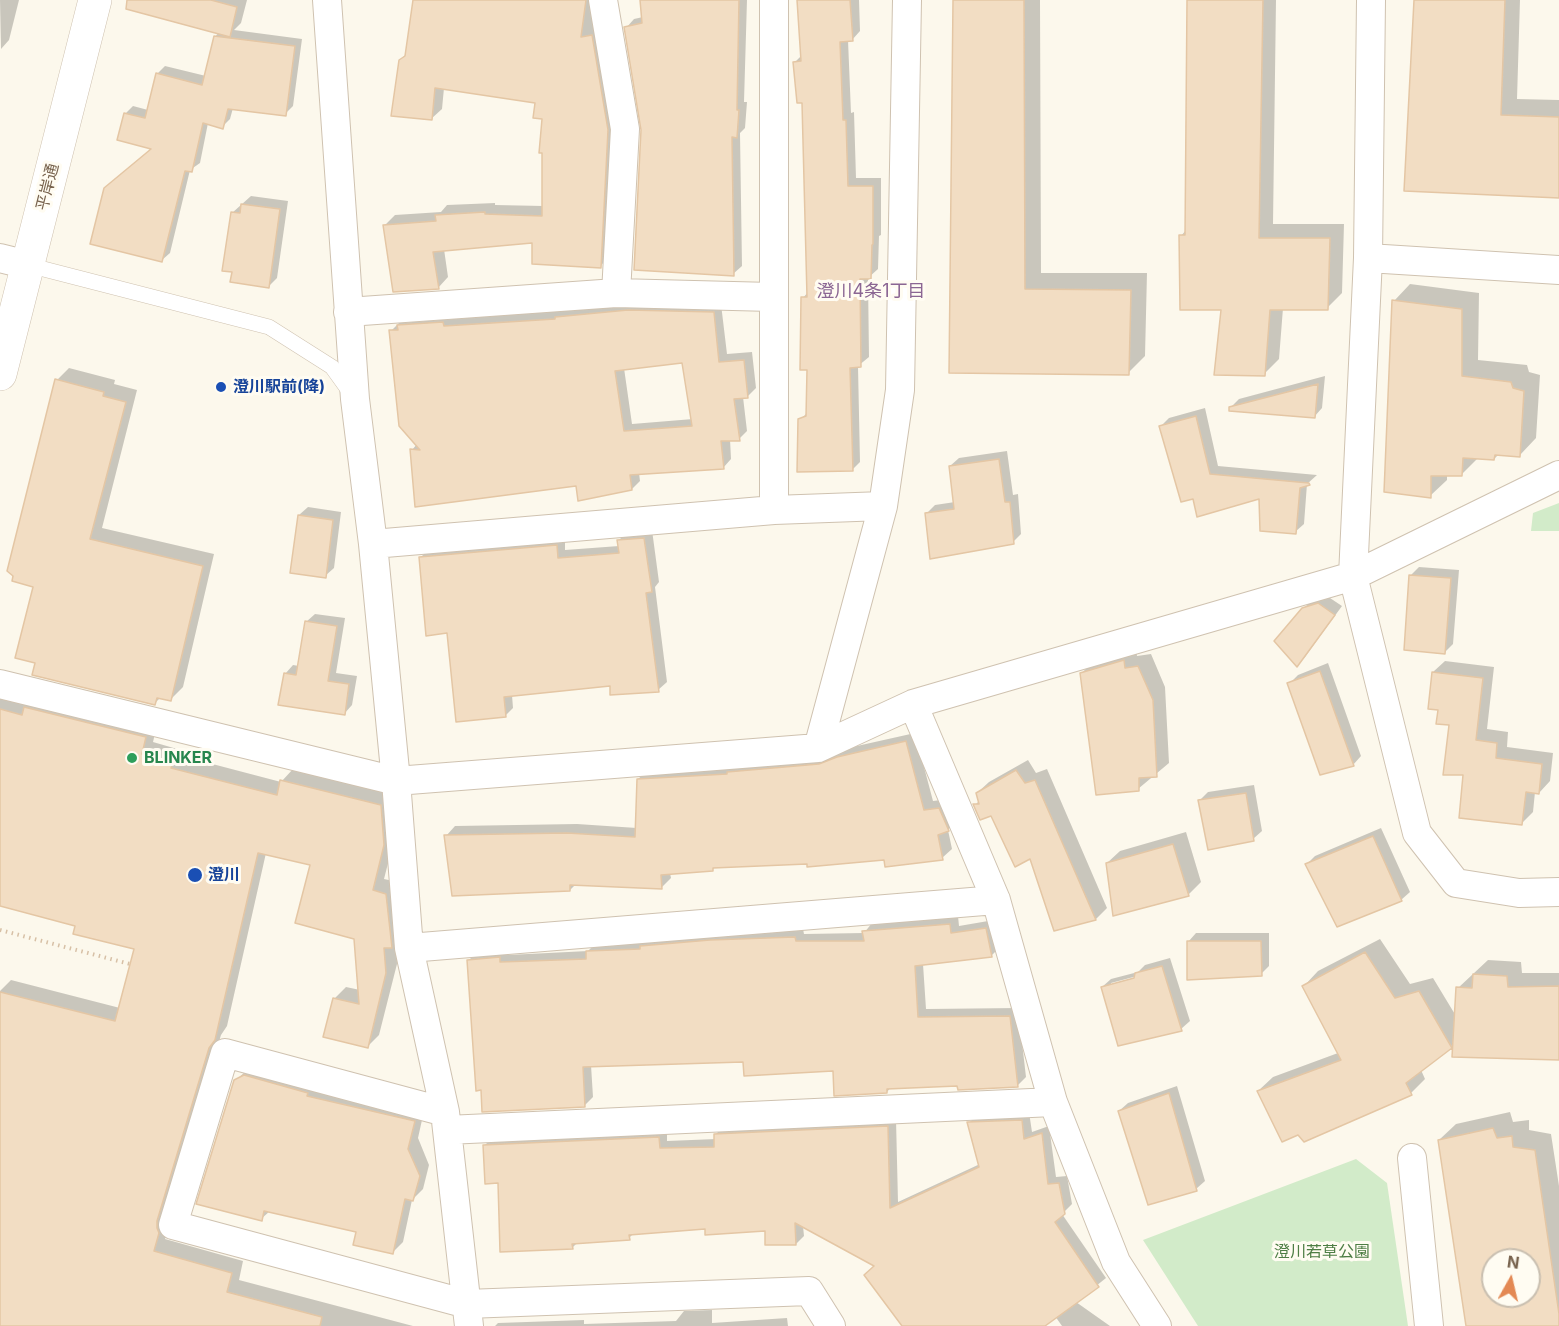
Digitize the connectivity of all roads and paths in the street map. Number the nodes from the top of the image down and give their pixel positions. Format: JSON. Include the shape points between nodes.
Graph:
{"nodes":[{"id":1,"x":95,"y":0,"type":"edge"},
{"id":2,"x":327,"y":0,"type":"edge"},
{"id":3,"x":603,"y":0,"type":"edge"},
{"id":4,"x":774,"y":0,"type":"edge"},
{"id":5,"x":907,"y":0,"type":"edge"},
{"id":6,"x":1371,"y":0,"type":"edge"},
{"id":7,"x":1368,"y":258,"type":"junction"},
{"id":8,"x":14,"y":261,"type":"edge"},
{"id":9,"x":1559,"y":270,"type":"edge"},
{"id":10,"x":616,"y":293,"type":"junction"},
{"id":11,"x":772,"y":297,"type":"junction"},
{"id":12,"x":348,"y":312,"type":"junction"},
{"id":13,"x":0,"y":374,"type":"edge"},
{"id":14,"x":355,"y":399,"type":"junction"},
{"id":15,"x":1559,"y":475,"type":"edge"},
{"id":16,"x":883,"y":506,"type":"junction"},
{"id":17,"x":774,"y":510,"type":"junction"},
{"id":18,"x":373,"y":544,"type":"junction"},
{"id":19,"x":1353,"y":576,"type":"junction"},
{"id":20,"x":0,"y":684,"type":"edge"},
{"id":21,"x":914,"y":704,"type":"junction"},
{"id":22,"x":818,"y":748,"type":"junction"},
{"id":23,"x":396,"y":781,"type":"junction"},
{"id":24,"x":1559,"y":892,"type":"edge"},
{"id":25,"x":996,"y":900,"type":"junction"},
{"id":26,"x":0,"y":930,"type":"edge"},
{"id":27,"x":409,"y":948,"type":"junction"},
{"id":28,"x":130,"y":963,"type":"dead end"},
{"id":29,"x":1053,"y":1102,"type":"junction"},
{"id":30,"x":446,"y":1121,"type":"junction"},
{"id":31,"x":1412,"y":1158,"type":"dead end"},
{"id":32,"x":468,"y":1315,"type":"edge"},
{"id":33,"x":831,"y":1326,"type":"edge"},
{"id":34,"x":1157,"y":1326,"type":"edge"},
{"id":35,"x":1429,"y":1326,"type":"edge"}],
"edges":[{"from":1,"to":8,"type":"street","name":"平岸通"},
{"from":2,"to":12,"type":"street"},
{"from":3,"to":10,"type":"street","via":[[625,129]]},
{"from":4,"to":11,"type":"street"},
{"from":5,"to":16,"type":"street","via":[[900,390]]},
{"from":6,"to":7,"type":"street"},
{"from":7,"to":9,"type":"street"},
{"from":7,"to":19,"type":"street"},
{"from":8,"to":13,"type":"street","name":"平岸通"},
{"from":8,"to":14,"type":"lane","via":[[269,327],[333,367]]},
{"from":10,"to":11,"type":"street"},
{"from":10,"to":12,"type":"street"},
{"from":11,"to":17,"type":"street"},
{"from":12,"to":14,"type":"street"},
{"from":14,"to":18,"type":"street"},
{"from":15,"to":19,"type":"street"},
{"from":16,"to":17,"type":"street"},
{"from":16,"to":22,"type":"street"},
{"from":17,"to":18,"type":"street"},
{"from":18,"to":23,"type":"street"},
{"from":19,"to":21,"type":"street"},
{"from":19,"to":24,"type":"street","via":[[1417,833],[1456,883],[1519,893]]},
{"from":20,"to":23,"type":"street"},
{"from":21,"to":22,"type":"street"},
{"from":21,"to":25,"type":"street"},
{"from":22,"to":23,"type":"street"},
{"from":23,"to":27,"type":"street"},
{"from":25,"to":27,"type":"street"},
{"from":25,"to":29,"type":"street"},
{"from":26,"to":28,"type":"path"},
{"from":27,"to":30,"type":"street"},
{"from":29,"to":30,"type":"street"},
{"from":29,"to":34,"type":"street","via":[[1116,1262]]},
{"from":30,"to":32,"type":"street"},
{"from":30,"to":32,"type":"street","via":[[225,1053],[172,1224]]},
{"from":31,"to":35,"type":"street"},
{"from":32,"to":33,"type":"street","via":[[809,1290]]}]}
